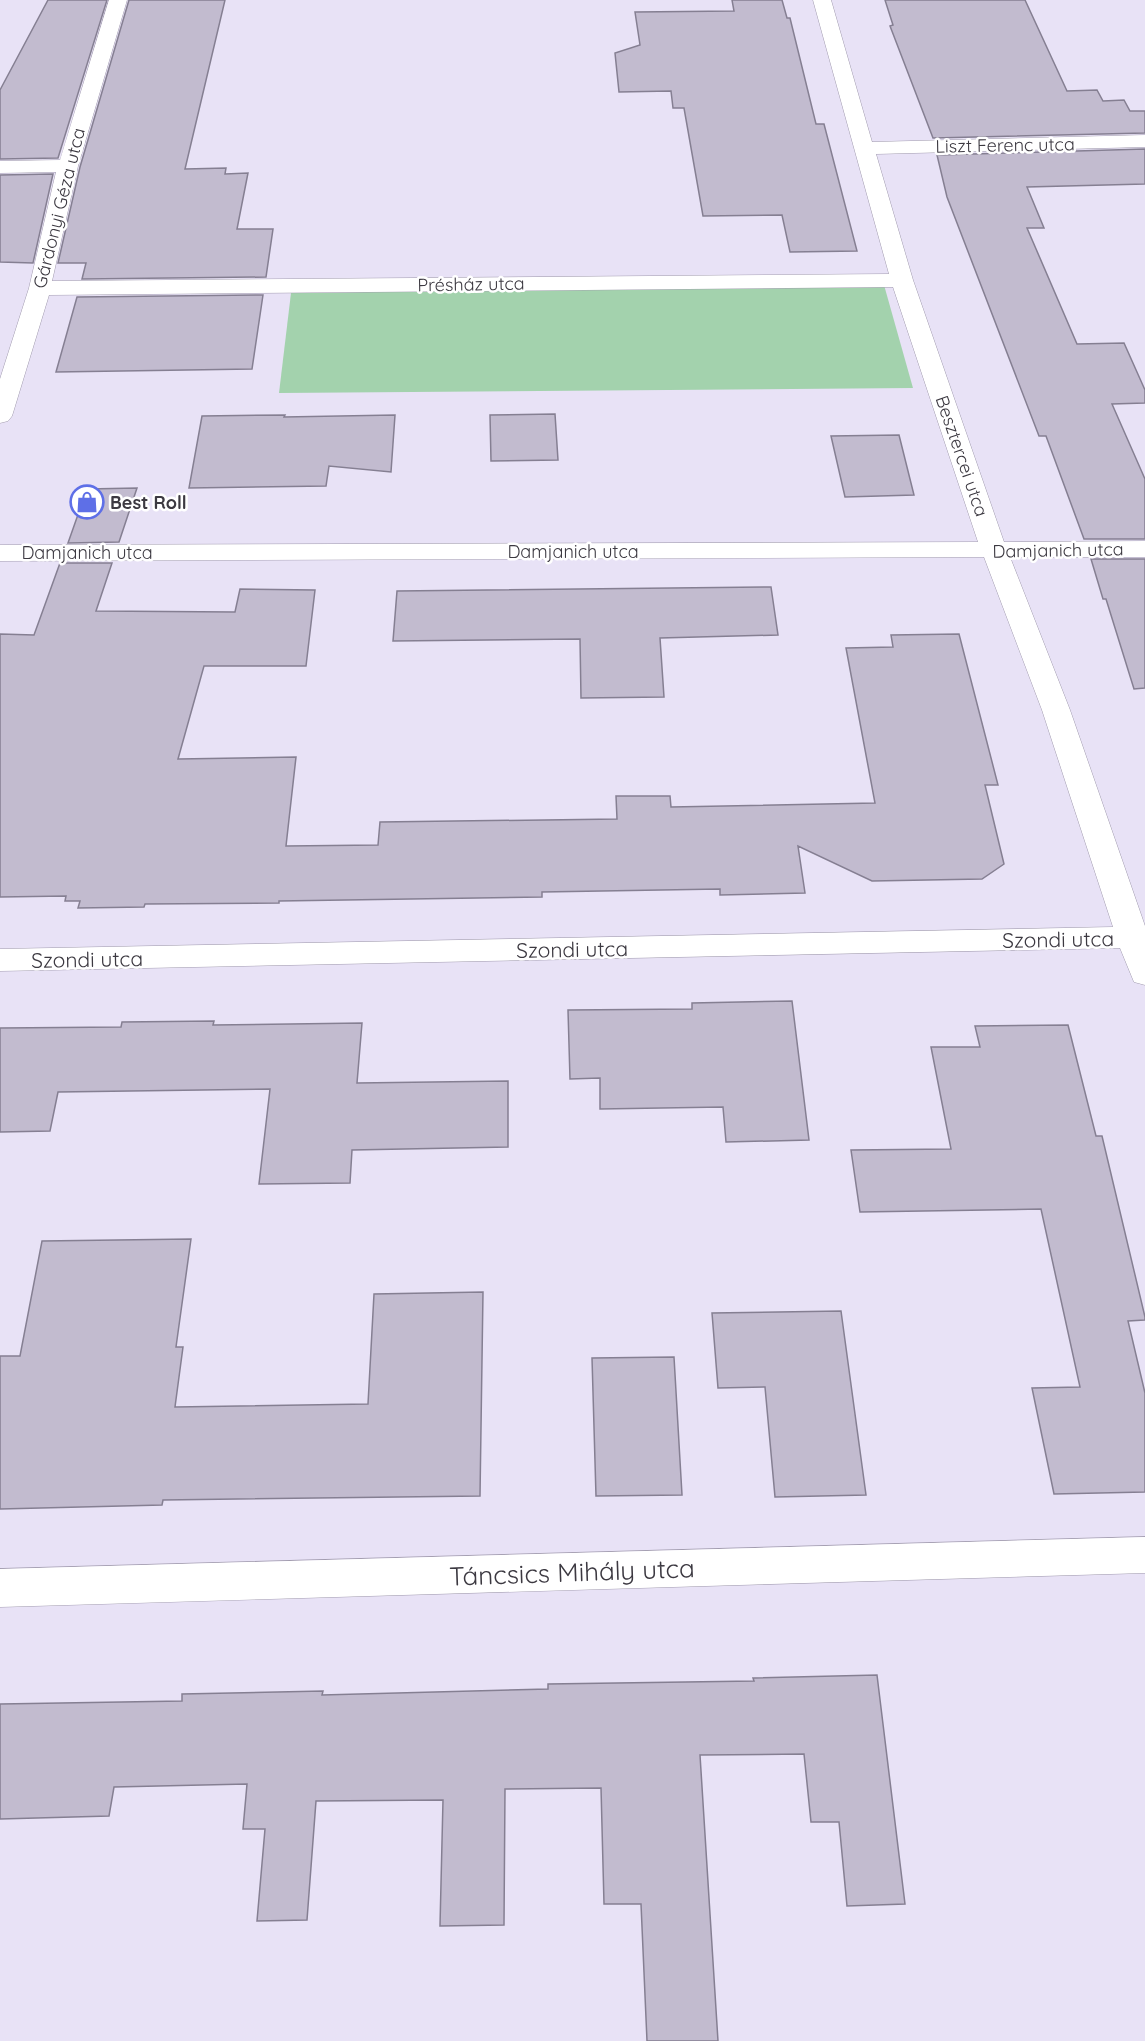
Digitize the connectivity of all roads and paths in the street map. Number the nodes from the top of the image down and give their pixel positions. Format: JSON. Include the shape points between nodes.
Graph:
{"nodes":[{"id":1,"x":117,"y":0,"type":"edge"},
{"id":2,"x":822,"y":0,"type":"edge"},
{"id":3,"x":1145,"y":141,"type":"edge"},
{"id":4,"x":864,"y":148,"type":"junction"},
{"id":5,"x":68,"y":166,"type":"junction"},
{"id":6,"x":0,"y":167,"type":"edge"},
{"id":7,"x":902,"y":280,"type":"junction"},
{"id":8,"x":40,"y":288,"type":"junction"},
{"id":9,"x":0,"y":416,"type":"edge"},
{"id":10,"x":1145,"y":549,"type":"edge"},
{"id":11,"x":994,"y":550,"type":"junction"},
{"id":12,"x":0,"y":553,"type":"edge"},
{"id":13,"x":1140,"y":938,"type":"edge"},
{"id":14,"x":0,"y":960,"type":"edge"},
{"id":15,"x":1145,"y":974,"type":"edge"},
{"id":16,"x":1145,"y":1555,"type":"edge"},
{"id":17,"x":0,"y":1588,"type":"edge"}],
"edges":[{"from":1,"to":5,"type":"street","name":"Gárdonyi Géza utca"},
{"from":2,"to":4,"type":"street","name":"Besztercei utca"},
{"from":3,"to":4,"type":"street","name":"Liszt Ferenc utca"},
{"from":4,"to":7,"type":"street","name":"Besztercei utca"},
{"from":5,"to":6,"type":"street"},
{"from":5,"to":8,"type":"street","name":"Gárdonyi Géza utca"},
{"from":7,"to":8,"type":"street","name":"Présház utca"},
{"from":7,"to":11,"type":"street","name":"Besztercei utca"},
{"from":8,"to":9,"type":"street","name":"Gárdonyi Géza utca"},
{"from":10,"to":11,"type":"street","name":"Damjanich utca"},
{"from":11,"to":12,"type":"street","name":"Damjanich utca"},
{"from":11,"to":13,"type":"street","name":"Besztercei utca"},
{"from":13,"to":14,"type":"street","name":"Szondi utca"},
{"from":13,"to":15,"type":"street","name":"Besztercei utca"},
{"from":16,"to":17,"type":"street","name":"Táncsics Mihály utca"}]}
